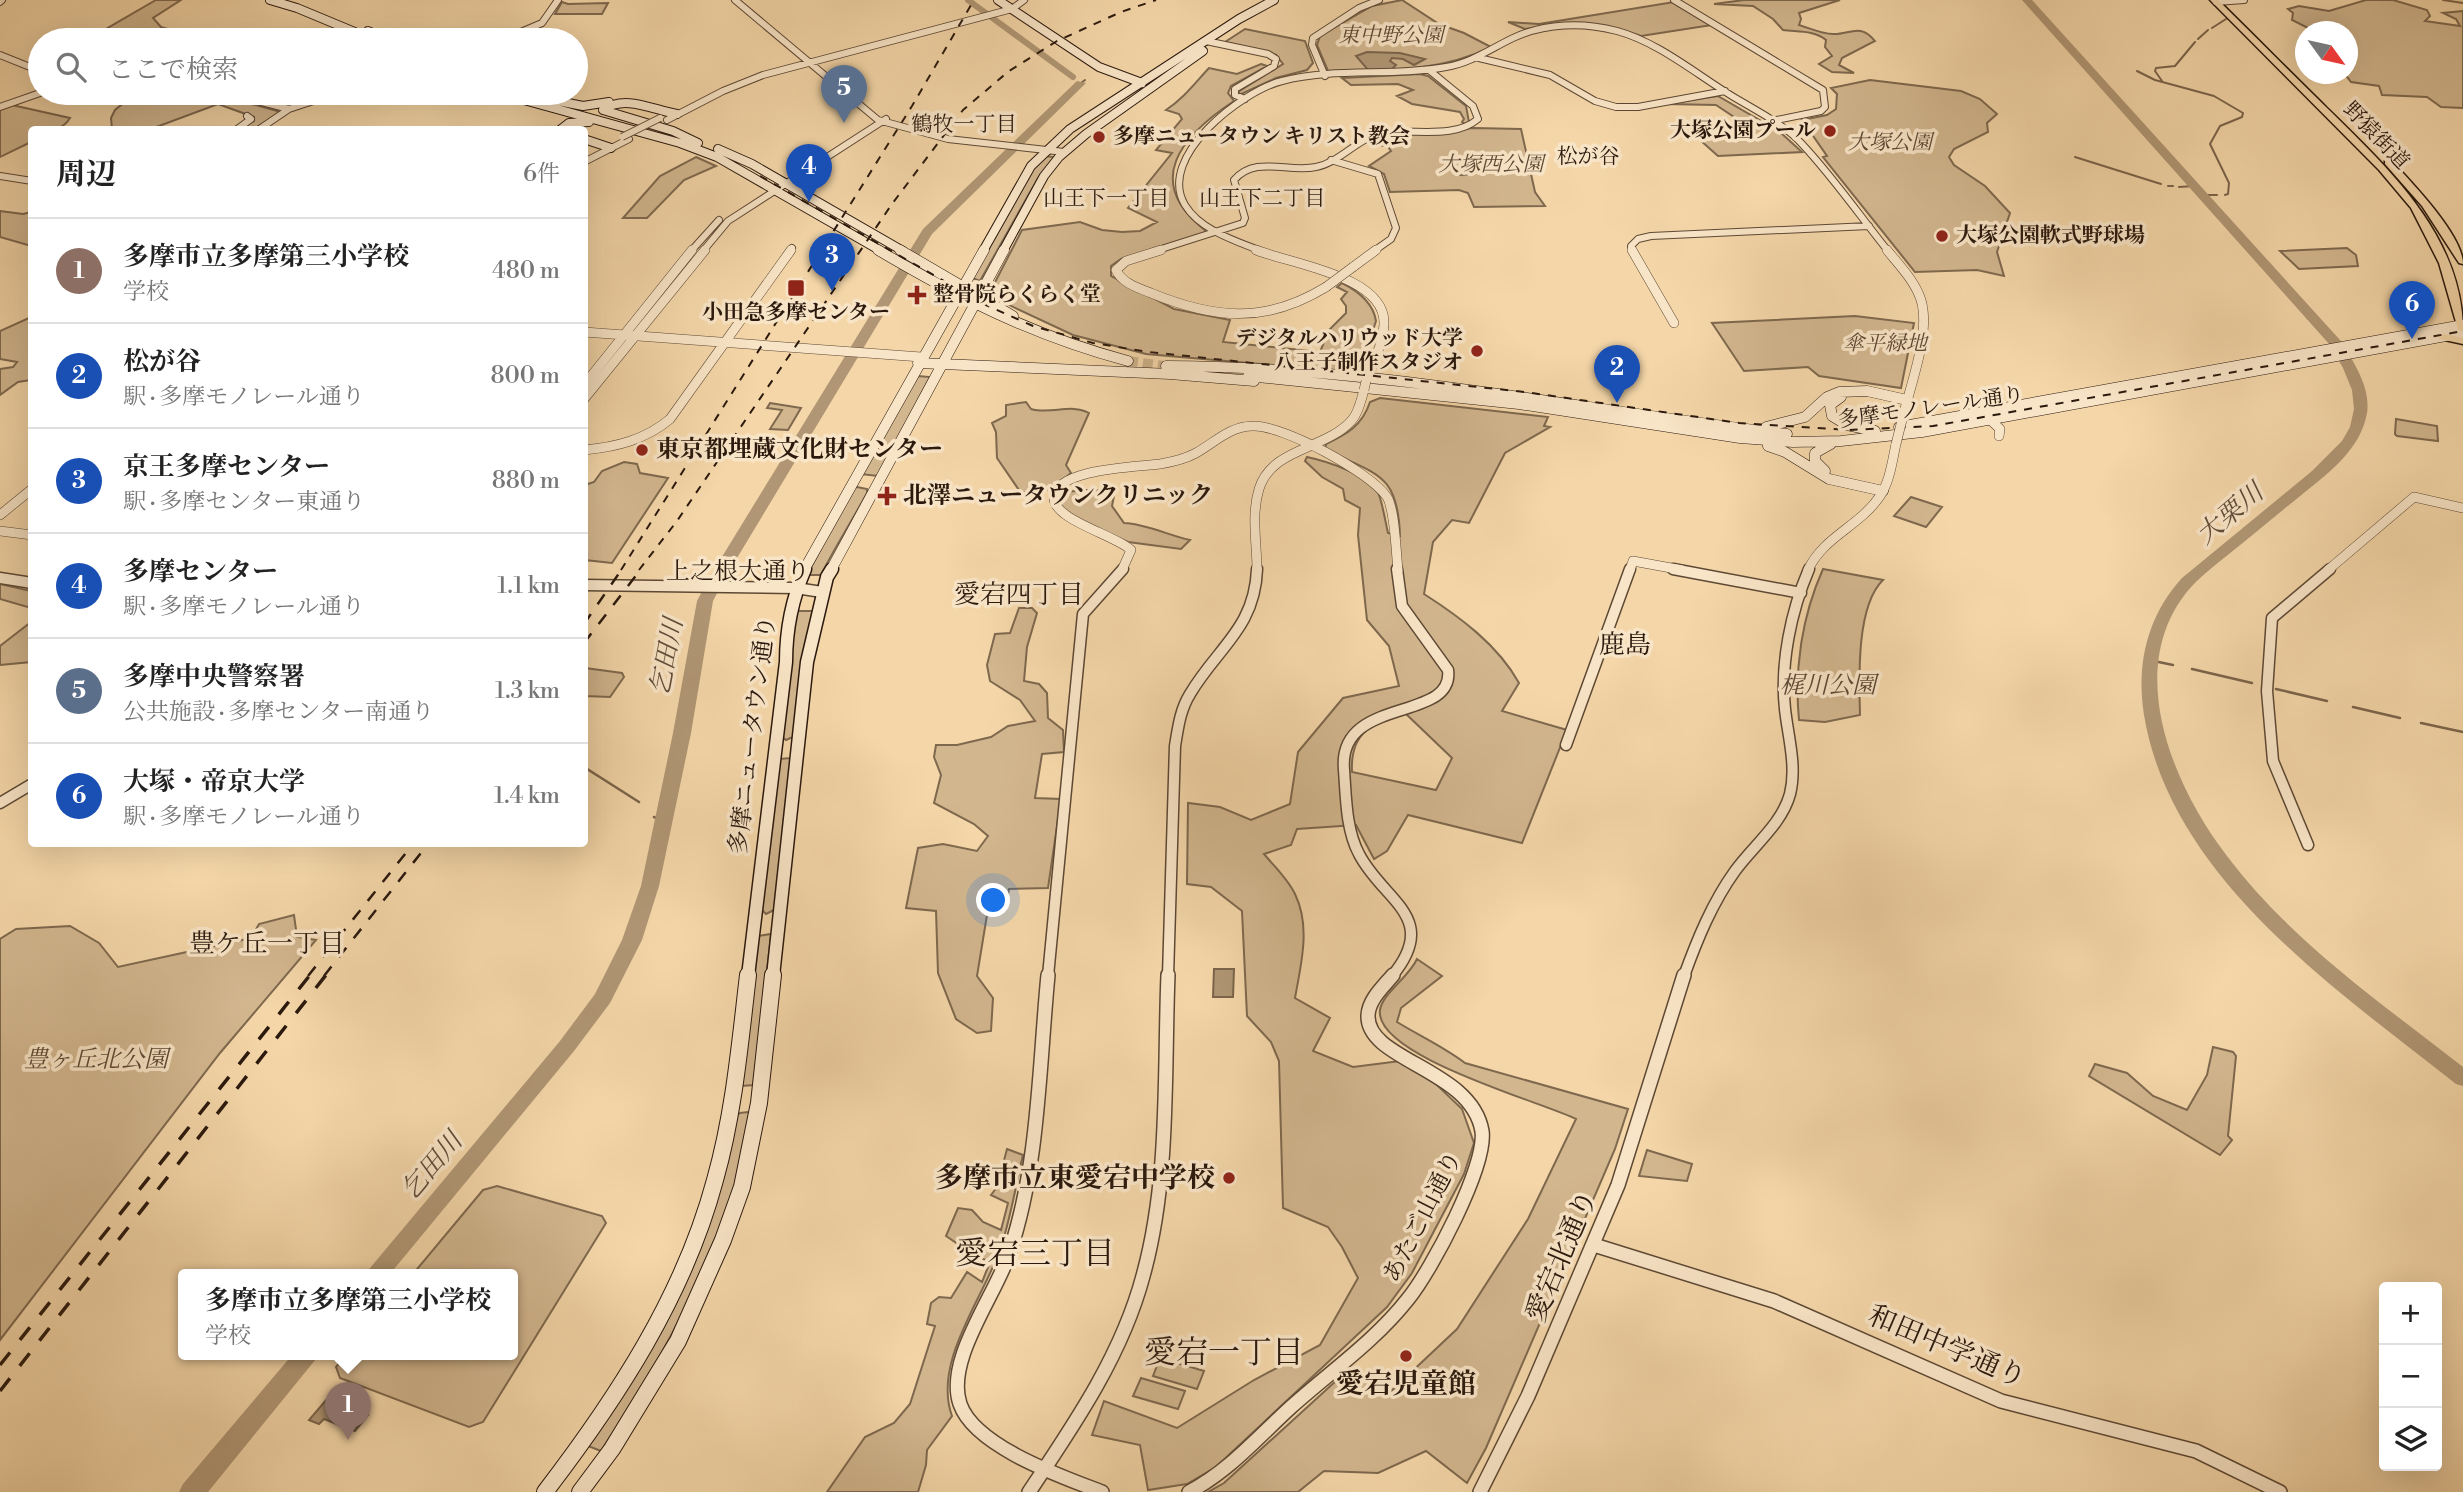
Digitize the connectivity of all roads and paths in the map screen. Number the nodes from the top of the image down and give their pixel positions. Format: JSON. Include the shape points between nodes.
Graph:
{"nodes":[{"id":1,"x":270,"y":0,"type":"edge"},
{"id":2,"x":289,"y":0,"type":"edge"},
{"id":3,"x":558,"y":0,"type":"edge"},
{"id":4,"x":735,"y":0,"type":"edge"},
{"id":5,"x":998,"y":0,"type":"edge"},
{"id":6,"x":1024,"y":0,"type":"edge"},
{"id":7,"x":1274,"y":0,"type":"edge"},
{"id":8,"x":1379,"y":0,"type":"edge"},
{"id":9,"x":1674,"y":0,"type":"edge"},
{"id":10,"x":2244,"y":0,"type":"edge"},
{"id":11,"x":1285,"y":1,"type":"edge"},
{"id":12,"x":2220,"y":1,"type":"edge"},
{"id":13,"x":1010,"y":6,"type":"edge"},
{"id":14,"x":1239,"y":19,"type":"junction"},
{"id":15,"x":1248,"y":21,"type":"junction"},
{"id":16,"x":345,"y":28,"type":"edge"},
{"id":17,"x":359,"y":28,"type":"edge"},
{"id":18,"x":530,"y":28,"type":"edge"},
{"id":19,"x":1206,"y":41,"type":"junction"},
{"id":20,"x":1215,"y":43,"type":"junction"},
{"id":21,"x":0,"y":55,"type":"edge"},
{"id":22,"x":1479,"y":58,"type":"junction"},
{"id":23,"x":811,"y":61,"type":"junction"},
{"id":24,"x":28,"y":66,"type":"edge"},
{"id":25,"x":1429,"y":70,"type":"junction"},
{"id":26,"x":1325,"y":76,"type":"junction"},
{"id":27,"x":2295,"y":77,"type":"edge"},
{"id":28,"x":1164,"y":80,"type":"joint"},
{"id":29,"x":1144,"y":84,"type":"junction"},
{"id":30,"x":2302,"y":84,"type":"edge"},
{"id":31,"x":2307,"y":84,"type":"edge"},
{"id":32,"x":1725,"y":91,"type":"junction"},
{"id":33,"x":28,"y":97,"type":"edge"},
{"id":34,"x":1245,"y":99,"type":"junction"},
{"id":35,"x":273,"y":105,"type":"edge"},
{"id":36,"x":301,"y":105,"type":"edge"},
{"id":37,"x":528,"y":105,"type":"edge"},
{"id":38,"x":553,"y":105,"type":"edge"},
{"id":39,"x":577,"y":105,"type":"edge"},
{"id":40,"x":0,"y":107,"type":"edge"},
{"id":41,"x":289,"y":109,"type":"junction"},
{"id":42,"x":669,"y":115,"type":"junction"},
{"id":43,"x":247,"y":117,"type":"dead end"},
{"id":44,"x":882,"y":120,"type":"junction"},
{"id":45,"x":1772,"y":121,"type":"junction"},
{"id":46,"x":242,"y":126,"type":"edge"},
{"id":47,"x":264,"y":126,"type":"edge"},
{"id":48,"x":557,"y":126,"type":"edge"},
{"id":49,"x":565,"y":126,"type":"edge"},
{"id":50,"x":2340,"y":127,"type":"junction"},
{"id":51,"x":2354,"y":128,"type":"junction"},
{"id":52,"x":588,"y":142,"type":"edge"},
{"id":53,"x":694,"y":145,"type":"junction"},
{"id":54,"x":607,"y":147,"type":"junction"},
{"id":55,"x":1046,"y":149,"type":"junction"},
{"id":56,"x":1064,"y":152,"type":"junction"},
{"id":57,"x":588,"y":154,"type":"edge"},
{"id":58,"x":588,"y":159,"type":"edge"},
{"id":59,"x":1331,"y":160,"type":"junction"},
{"id":60,"x":0,"y":176,"type":"edge"},
{"id":61,"x":28,"y":180,"type":"edge"},
{"id":62,"x":782,"y":181,"type":"junction"},
{"id":63,"x":772,"y":188,"type":"junction"},
{"id":64,"x":2399,"y":188,"type":"junction"},
{"id":65,"x":2413,"y":188,"type":"junction"},
{"id":66,"x":1869,"y":226,"type":"junction"},
{"id":67,"x":1218,"y":233,"type":"junction"},
{"id":68,"x":792,"y":248,"type":"dead end"},
{"id":69,"x":907,"y":253,"type":"joint"},
{"id":70,"x":2463,"y":261,"type":"edge"},
{"id":71,"x":914,"y":269,"type":"joint"},
{"id":72,"x":959,"y":289,"type":"junction"},
{"id":73,"x":977,"y":299,"type":"junction"},
{"id":74,"x":2459,"y":303,"type":"edge"},
{"id":75,"x":1674,"y":323,"type":"dead end"},
{"id":76,"x":2463,"y":328,"type":"edge"},
{"id":77,"x":588,"y":333,"type":"edge"},
{"id":78,"x":2444,"y":337,"type":"junction"},
{"id":79,"x":588,"y":338,"type":"edge"},
{"id":80,"x":626,"y":338,"type":"junction"},
{"id":81,"x":2463,"y":341,"type":"edge"},
{"id":82,"x":724,"y":346,"type":"junction"},
{"id":83,"x":2360,"y":348,"type":"junction"},
{"id":84,"x":2322,"y":355,"type":"joint"},
{"id":85,"x":1130,"y":359,"type":"tunnel mouth"},
{"id":86,"x":919,"y":360,"type":"junction"},
{"id":87,"x":943,"y":362,"type":"junction"},
{"id":88,"x":588,"y":381,"type":"edge"},
{"id":89,"x":1365,"y":386,"type":"junction"},
{"id":90,"x":588,"y":393,"type":"edge"},
{"id":91,"x":1907,"y":400,"type":"junction"},
{"id":92,"x":1987,"y":416,"type":"junction"},
{"id":93,"x":1716,"y":431,"type":"junction"},
{"id":94,"x":1875,"y":431,"type":"junction"},
{"id":95,"x":1676,"y":434,"type":"junction"},
{"id":96,"x":1809,"y":436,"type":"junction"},
{"id":97,"x":1999,"y":436,"type":"dead end"},
{"id":98,"x":1841,"y":442,"type":"junction"},
{"id":99,"x":1308,"y":446,"type":"junction"},
{"id":100,"x":588,"y":449,"type":"edge"},
{"id":101,"x":28,"y":483,"type":"edge"},
{"id":102,"x":851,"y":483,"type":"junction"},
{"id":103,"x":877,"y":485,"type":"junction"},
{"id":104,"x":1883,"y":491,"type":"junction"},
{"id":105,"x":28,"y":492,"type":"edge"},
{"id":106,"x":0,"y":506,"type":"edge"},
{"id":107,"x":2463,"y":508,"type":"edge"},
{"id":108,"x":0,"y":515,"type":"edge"},
{"id":109,"x":0,"y":531,"type":"edge"},
{"id":110,"x":28,"y":534,"type":"edge"},
{"id":111,"x":0,"y":538,"type":"edge"},
{"id":112,"x":28,"y":542,"type":"edge"},
{"id":113,"x":0,"y":578,"type":"edge"},
{"id":114,"x":28,"y":582,"type":"edge"},
{"id":115,"x":588,"y":585,"type":"edge"},
{"id":116,"x":703,"y":590,"type":"junction"},
{"id":117,"x":588,"y":592,"type":"edge"},
{"id":118,"x":795,"y":592,"type":"junction"},
{"id":119,"x":822,"y":592,"type":"junction"},
{"id":120,"x":1801,"y":593,"type":"junction"},
{"id":121,"x":1566,"y":745,"type":"dead end"},
{"id":122,"x":28,"y":786,"type":"edge"},
{"id":123,"x":0,"y":803,"type":"edge"},
{"id":124,"x":2308,"y":845,"type":"dead end"},
{"id":125,"x":1594,"y":1245,"type":"junction"},
{"id":126,"x":1045,"y":1466,"type":"junction"},
{"id":127,"x":545,"y":1492,"type":"edge"},
{"id":128,"x":580,"y":1492,"type":"edge"},
{"id":129,"x":1029,"y":1492,"type":"edge"},
{"id":130,"x":1102,"y":1492,"type":"edge"},
{"id":131,"x":1189,"y":1492,"type":"edge"},
{"id":132,"x":1480,"y":1492,"type":"edge"},
{"id":133,"x":2280,"y":1492,"type":"edge"}],
"edges":[{"from":1,"to":16,"type":"main road"},
{"from":2,"to":17,"type":"main road"},
{"from":3,"to":18,"type":"street","via":[[542,23]]},
{"from":4,"to":23,"type":"street"},
{"from":5,"to":13,"type":"main road"},
{"from":6,"to":13,"type":"street"},
{"from":7,"to":14,"type":"main road","name":"多摩ニュータウン通り"},
{"from":8,"to":26,"type":"street","via":[[1313,38]]},
{"from":9,"to":45,"type":"street","via":[[1823,90],[1825,107],[1821,111]]},
{"from":10,"to":12,"type":"street"},
{"from":11,"to":15,"type":"main road"},
{"from":12,"to":27,"type":"main road","name":"野猿街道"},
{"from":13,"to":23,"type":"street"},
{"from":13,"to":29,"type":"main road","via":[[1099,67]]},
{"from":14,"to":15,"type":"main road"},
{"from":14,"to":19,"type":"main road","name":"多摩ニュータウン通り"},
{"from":15,"to":20,"type":"main road"},
{"from":19,"to":20,"type":"street"},
{"from":19,"to":29,"type":"main road","name":"多摩ニュータウン通り"},
{"from":20,"to":28,"type":"main road"},
{"from":20,"to":34,"type":"street","via":[[1276,59],[1274,66],[1235,89],[1236,96]]},
{"from":21,"to":24,"type":"street"},
{"from":22,"to":25,"type":"street"},
{"from":22,"to":32,"type":"street","via":[[1550,75],[1595,102],[1616,107]]},
{"from":22,"to":32,"type":"street","via":[[1537,30],[1596,28],[1642,40]]},
{"from":23,"to":42,"type":"street","via":[[744,82]]},
{"from":23,"to":44,"type":"street"},
{"from":25,"to":26,"type":"street"},
{"from":25,"to":59,"type":"street","via":[[1476,109],[1474,125],[1375,134]]},
{"from":26,"to":34,"type":"street","via":[[1275,83]]},
{"from":28,"to":29,"type":"main road"},
{"from":29,"to":55,"type":"main road","name":"多摩ニュータウン通り"},
{"from":29,"to":56,"type":"main road","name":"多摩ニュータウン通り"},
{"from":30,"to":50,"type":"main road","name":"野猿街道"},
{"from":31,"to":51,"type":"main road","name":"野猿街道"},
{"from":32,"to":45,"type":"street"},
{"from":33,"to":40,"type":"street"},
{"from":34,"to":67,"type":"street","via":[[1205,131],[1179,174],[1180,192],[1189,208]]},
{"from":35,"to":41,"type":"street"},
{"from":36,"to":41,"type":"street"},
{"from":37,"to":48,"type":"main road","via":[[559,115]]},
{"from":38,"to":53,"type":"main road"},
{"from":39,"to":42,"type":"main road","via":[[627,100]]},
{"from":41,"to":47,"type":"street"},
{"from":42,"to":53,"type":"main road","via":[[623,102],[603,110],[673,131]]},
{"from":42,"to":54,"type":"street","bridge":true},
{"from":43,"to":46,"type":"street","via":[[251,119]]},
{"from":44,"to":55,"type":"street","via":[[948,139]]},
{"from":44,"to":62,"type":"street"},
{"from":45,"to":66,"type":"street","via":[[1806,147]]},
{"from":49,"to":53,"type":"main road","via":[[585,122]]},
{"from":50,"to":51,"type":"main road"},
{"from":50,"to":64,"type":"main road","name":"野猿街道"},
{"from":51,"to":65,"type":"main road","name":"野猿街道"},
{"from":52,"to":54,"type":"main road"},
{"from":53,"to":62,"type":"main road","via":[[743,160]]},
{"from":53,"to":63,"type":"main road"},
{"from":54,"to":57,"type":"street"},
{"from":54,"to":58,"type":"street"},
{"from":55,"to":56,"type":"street"},
{"from":55,"to":72,"type":"main road","name":"多摩ニュータウン通り","via":[[1022,177]]},
{"from":56,"to":73,"type":"main road","name":"多摩ニュータウン通り","via":[[1040,182]]},
{"from":59,"to":67,"type":"street","via":[[1310,169],[1268,166],[1240,172],[1234,183],[1245,221]]},
{"from":59,"to":67,"type":"street","bridge":true,"via":[[1378,174],[1396,228],[1391,239],[1307,300],[1261,314],[1227,315],[1174,304],[1116,273],[1126,261]]},
{"from":60,"to":61,"type":"street"},
{"from":62,"to":63,"type":"street"},
{"from":62,"to":69,"type":"main road"},
{"from":63,"to":71,"type":"main road"},
{"from":63,"to":80,"type":"street","via":[[719,230]]},
{"from":64,"to":65,"type":"main road"},
{"from":64,"to":74,"type":"main road","name":"野猿街道","via":[[2435,242]]},
{"from":65,"to":70,"type":"main road","name":"野猿街道"},
{"from":66,"to":75,"type":"street","via":[[1638,239],[1632,251]]},
{"from":66,"to":91,"type":"street","via":[[1912,281],[1923,311],[1922,341]]},
{"from":67,"to":89,"type":"street","via":[[1255,251],[1346,279],[1370,294],[1382,308],[1385,321]]},
{"from":68,"to":82,"type":"street"},
{"from":69,"to":72,"type":"main road"},
{"from":71,"to":72,"type":"main road"},
{"from":72,"to":73,"type":"main road"},
{"from":72,"to":86,"type":"main road","name":"多摩ニュータウン通り"},
{"from":73,"to":85,"type":"main road","via":[[1046,339]]},
{"from":73,"to":87,"type":"main road","name":"多摩ニュータウン通り"},
{"from":74,"to":76,"type":"main road","name":"野猿街道"},
{"from":76,"to":78,"type":"main road"},
{"from":76,"to":83,"type":"main road"},
{"from":77,"to":80,"type":"street"},
{"from":78,"to":81,"type":"main road"},
{"from":78,"to":83,"type":"main road"},
{"from":79,"to":80,"type":"street"},
{"from":80,"to":82,"type":"street"},
{"from":80,"to":88,"type":"street"},
{"from":80,"to":90,"type":"street"},
{"from":82,"to":86,"type":"street"},
{"from":82,"to":100,"type":"street","via":[[664,425],[635,440]]},
{"from":83,"to":84,"type":"main road"},
{"from":84,"to":92,"type":"main road","name":"多摩モノレール通り"},
{"from":86,"to":87,"type":"main road"},
{"from":86,"to":102,"type":"main road","name":"多摩ニュータウン通り"},
{"from":87,"to":89,"type":"main road","via":[[1020,370]]},
{"from":87,"to":103,"type":"main road","name":"多摩ニュータウン通り"},
{"from":89,"to":93,"type":"main road","via":[[1512,394]]},
{"from":89,"to":95,"type":"main road"},
{"from":89,"to":99,"type":"street","via":[[1348,424]]},
{"from":91,"to":93,"type":"main road","via":[[1846,391],[1827,397],[1794,421]]},
{"from":91,"to":94,"type":"main road","via":[[1850,395],[1830,405],[1829,412],[1841,422]]},
{"from":91,"to":104,"type":"street","bridge":true},
{"from":92,"to":94,"type":"main road","name":"多摩モノレール通り"},
{"from":92,"to":97,"type":"street","via":[[2000,429]]},
{"from":92,"to":98,"type":"main road","name":"多摩モノレール通り","via":[[1884,438]]},
{"from":93,"to":95,"type":"main road"},
{"from":93,"to":96,"type":"main road"},
{"from":93,"to":96,"type":"main road","name":"多摩モノレール通り","via":[[1248,374],[1511,398],[1716,430]]},
{"from":93,"to":98,"type":"main road","name":"多摩モノレール通り","via":[[1793,442]]},
{"from":94,"to":96,"type":"main road","name":"多摩モノレール通り"},
{"from":95,"to":104,"type":"main road","via":[[1773,447],[1829,479]]},
{"from":98,"to":104,"type":"main road","via":[[1817,450],[1817,464],[1834,475]]},
{"from":99,"to":126,"type":"street","via":[[1275,466],[1260,485],[1258,580],[1252,607],[1230,646],[1193,689],[1179,719],[1162,1136],[1153,1230],[1143,1278],[1115,1348]]},
{"from":99,"to":126,"type":"street","via":[[1279,430],[1245,426],[1190,457],[1075,476],[1054,495],[1054,503],[1070,519],[1124,541],[1130,559],[1083,614],[1024,1199],[1009,1257],[962,1360],[958,1382],[960,1403],[969,1420],[989,1437]]},
{"from":99,"to":131,"type":"street","name":"あたご山通り","via":[[1384,489],[1402,606],[1450,678],[1440,694],[1362,726],[1345,747],[1344,762],[1350,834],[1364,864],[1401,906],[1412,930],[1410,952],[1372,1000],[1369,1024],[1376,1038],[1440,1076],[1469,1101],[1482,1132],[1482,1149],[1423,1278],[1404,1304],[1224,1468]]},
{"from":101,"to":106,"type":"street"},
{"from":102,"to":103,"type":"main road"},
{"from":102,"to":118,"type":"main road","name":"多摩ニュータウン通り"},
{"from":103,"to":119,"type":"main road","name":"多摩ニュータウン通り"},
{"from":104,"to":120,"type":"street","name":"愛宕北通り","via":[[1869,510],[1816,555]]},
{"from":105,"to":108,"type":"street"},
{"from":107,"to":124,"type":"street","via":[[2414,497],[2272,618],[2267,691],[2273,761]]},
{"from":109,"to":110,"type":"street"},
{"from":111,"to":112,"type":"street"},
{"from":113,"to":114,"type":"street"},
{"from":115,"to":116,"type":"street","name":"上之根大通り"},
{"from":116,"to":117,"type":"street","name":"上之根大通り"},
{"from":116,"to":118,"type":"street","name":"上之根大通り"},
{"from":118,"to":119,"type":"street","name":"上之根大通り"},
{"from":118,"to":127,"type":"main road","name":"多摩ニュータウン通り","via":[[785,633],[786,662],[732,1103],[715,1184],[696,1237],[649,1337],[617,1391]]},
{"from":119,"to":128,"type":"main road","name":"多摩ニュータウン通り","via":[[807,662],[759,1103],[742,1187],[678,1341]]},
{"from":120,"to":121,"type":"street","via":[[1633,561]]},
{"from":120,"to":125,"type":"street","name":"愛宕北通り","via":[[1785,674],[1791,793],[1710,913],[1681,977],[1631,1151]]},
{"from":122,"to":123,"type":"street"},
{"from":125,"to":132,"type":"street","name":"愛宕北通り","via":[[1524,1408]]},
{"from":125,"to":133,"type":"street","name":"和田中学通り","via":[[1774,1301],[2024,1409],[2196,1451]]},
{"from":126,"to":129,"type":"street"},
{"from":126,"to":130,"type":"street"}]}
